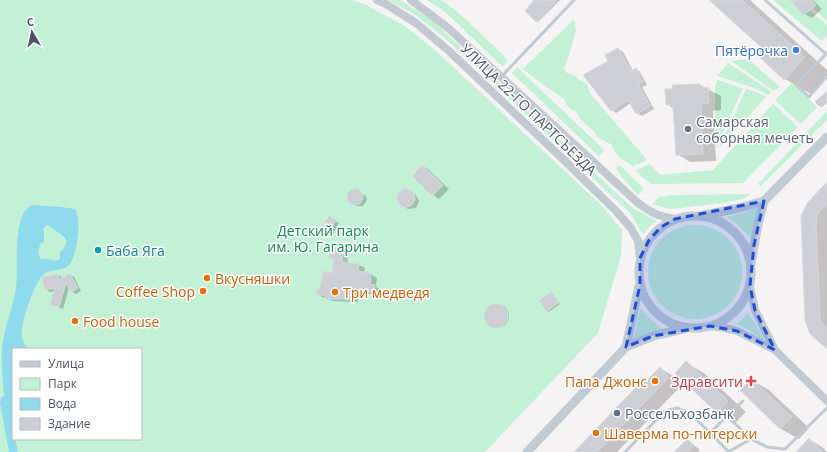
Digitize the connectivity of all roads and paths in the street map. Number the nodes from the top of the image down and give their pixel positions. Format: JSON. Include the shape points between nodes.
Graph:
{"nodes":[{"id":1,"x":376,"y":0,"type":"edge"},
{"id":2,"x":411,"y":0,"type":"edge"},
{"id":3,"x":574,"y":0,"type":"edge"},
{"id":4,"x":765,"y":0,"type":"edge"},
{"id":5,"x":827,"y":54,"type":"edge"},
{"id":6,"x":827,"y":76,"type":"edge"},
{"id":7,"x":501,"y":77,"type":"junction"},
{"id":8,"x":827,"y":137,"type":"edge"},
{"id":9,"x":764,"y":201,"type":"junction"},
{"id":10,"x":704,"y":215,"type":"junction"},
{"id":11,"x":675,"y":219,"type":"junction"},
{"id":12,"x":640,"y":258,"type":"junction"},
{"id":13,"x":751,"y":268,"type":"junction"},
{"id":14,"x":640,"y":285,"type":"junction"},
{"id":15,"x":750,"y":286,"type":"junction"},
{"id":16,"x":710,"y":326,"type":"junction"},
{"id":17,"x":687,"y":328,"type":"junction"},
{"id":18,"x":626,"y":347,"type":"junction"},
{"id":19,"x":775,"y":350,"type":"junction"},
{"id":20,"x":743,"y":401,"type":"dead end"},
{"id":21,"x":827,"y":401,"type":"edge"},
{"id":22,"x":827,"y":408,"type":"edge"},
{"id":23,"x":727,"y":416,"type":"junction"},
{"id":24,"x":710,"y":433,"type":"junction"},
{"id":25,"x":751,"y":439,"type":"junction"},
{"id":26,"x":786,"y":451,"type":"edge"},
{"id":27,"x":527,"y":452,"type":"edge"},
{"id":28,"x":626,"y":452,"type":"edge"},
{"id":29,"x":728,"y":452,"type":"edge"}],
"edges":[{"from":1,"to":12,"type":"street","name":"УЛИЦА 22-ГО ПАРТСЪЕЗДА","via":[[416,23],[449,50],[570,166],[631,228],[638,241]]},
{"from":2,"to":7,"type":"street","name":"УЛИЦА 22-ГО ПАРТСЪЕЗДА","via":[[447,27]]},
{"from":3,"to":7,"type":"lane"},
{"from":4,"to":5,"type":"lane"},
{"from":5,"to":6,"type":"lane","via":[[796,85],[809,97]]},
{"from":7,"to":11,"type":"street","name":"УЛИЦА 22-ГО ПАРТСЪЕЗДА","via":[[638,204],[659,216]]},
{"from":8,"to":9,"type":"main road"},
{"from":9,"to":10,"type":"main road"},
{"from":9,"to":13,"type":"main road"},
{"from":10,"to":11,"type":"main road"},
{"from":10,"to":13,"type":"main road","via":[[721,222],[734,232],[745,249]]},
{"from":11,"to":12,"type":"main road","via":[[660,227],[649,240]]},
{"from":12,"to":14,"type":"main road"},
{"from":13,"to":15,"type":"main road"},
{"from":14,"to":17,"type":"main road","via":[[643,296],[652,309],[666,321]]},
{"from":14,"to":18,"type":"main road"},
{"from":15,"to":16,"type":"main road","via":[[741,304],[725,319]]},
{"from":15,"to":19,"type":"street","via":[[755,310]]},
{"from":16,"to":17,"type":"main road"},
{"from":16,"to":19,"type":"street","via":[[737,331]]},
{"from":17,"to":18,"type":"main road","via":[[653,336]]},
{"from":18,"to":27,"type":"main road"},
{"from":19,"to":21,"type":"street"},
{"from":20,"to":23,"type":"lane"},
{"from":22,"to":26,"type":"lane"},
{"from":23,"to":24,"type":"lane"},
{"from":23,"to":25,"type":"lane"},
{"from":24,"to":28,"type":"lane","via":[[690,414],[677,408],[665,411]]},
{"from":24,"to":29,"type":"lane"},
{"from":25,"to":26,"type":"lane","via":[[767,447]]},
{"from":25,"to":29,"type":"lane"}]}
